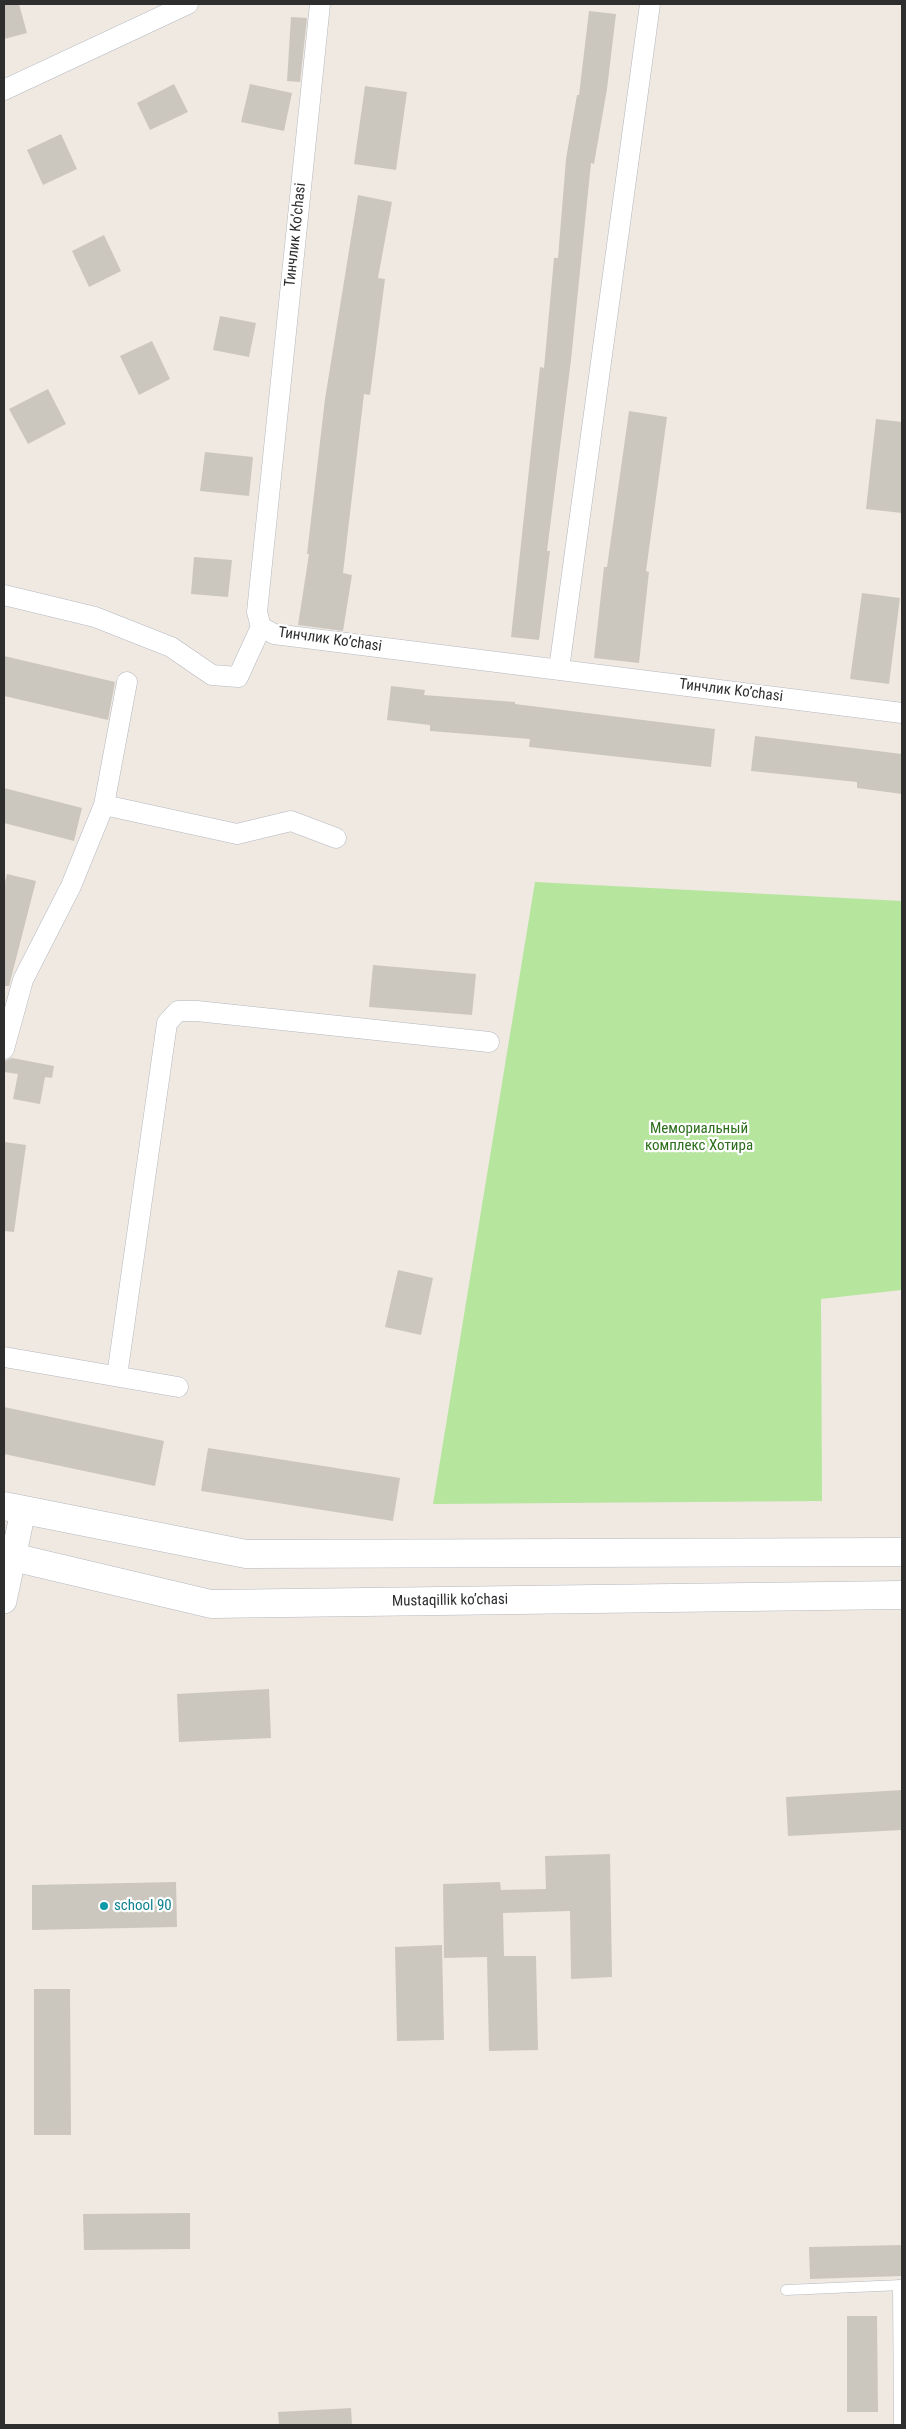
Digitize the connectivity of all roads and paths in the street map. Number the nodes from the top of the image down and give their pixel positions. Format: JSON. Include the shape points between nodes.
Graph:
{"nodes":[{"id":1,"x":188,"y":4,"type":"edge"},
{"id":2,"x":320,"y":4,"type":"edge"},
{"id":3,"x":650,"y":4,"type":"edge"},
{"id":4,"x":4,"y":90,"type":"edge"},
{"id":5,"x":4,"y":595,"type":"edge"},
{"id":6,"x":261,"y":627,"type":"junction"},
{"id":7,"x":559,"y":669,"type":"junction"},
{"id":8,"x":127,"y":682,"type":"dead end"},
{"id":9,"x":902,"y":713,"type":"edge"},
{"id":10,"x":104,"y":805,"type":"junction"},
{"id":11,"x":336,"y":838,"type":"dead end"},
{"id":12,"x":488,"y":1042,"type":"dead end"},
{"id":13,"x":4,"y":1049,"type":"edge"},
{"id":14,"x":4,"y":1357,"type":"edge"},
{"id":15,"x":117,"y":1376,"type":"junction"},
{"id":16,"x":178,"y":1387,"type":"dead end"},
{"id":17,"x":14,"y":1509,"type":"edge"},
{"id":18,"x":902,"y":1552,"type":"edge"},
{"id":19,"x":9,"y":1556,"type":"edge"},
{"id":20,"x":902,"y":1595,"type":"edge"},
{"id":21,"x":4,"y":1601,"type":"edge"},
{"id":22,"x":900,"y":2285,"type":"edge"},
{"id":23,"x":786,"y":2290,"type":"dead end"},
{"id":24,"x":899,"y":2425,"type":"edge"}],
"edges":[{"from":1,"to":4,"type":"street"},
{"from":2,"to":6,"type":"street","name":"Тинчлик Ko’chasi","via":[[257,612]]},
{"from":3,"to":7,"type":"street"},
{"from":5,"to":6,"type":"street","via":[[95,616],[171,647],[212,675],[238,677]]},
{"from":6,"to":7,"type":"street","name":"Тинчлик Ko’chasi","via":[[274,634]]},
{"from":7,"to":9,"type":"street","name":"Тинчлик Ko’chasi"},
{"from":8,"to":10,"type":"street"},
{"from":10,"to":11,"type":"street","via":[[237,834],[291,821]]},
{"from":10,"to":13,"type":"street","via":[[71,886],[23,980]]},
{"from":12,"to":15,"type":"street","via":[[178,1011],[167,1022]]},
{"from":14,"to":15,"type":"street"},
{"from":15,"to":16,"type":"street"},
{"from":17,"to":18,"type":"main road","via":[[246,1554]]},
{"from":17,"to":19,"type":"street"},
{"from":19,"to":20,"type":"main road","name":"Mustaqillik ko’chasi","via":[[211,1604]]},
{"from":19,"to":21,"type":"street"},
{"from":22,"to":23,"type":"lane"},
{"from":22,"to":24,"type":"lane"}]}
